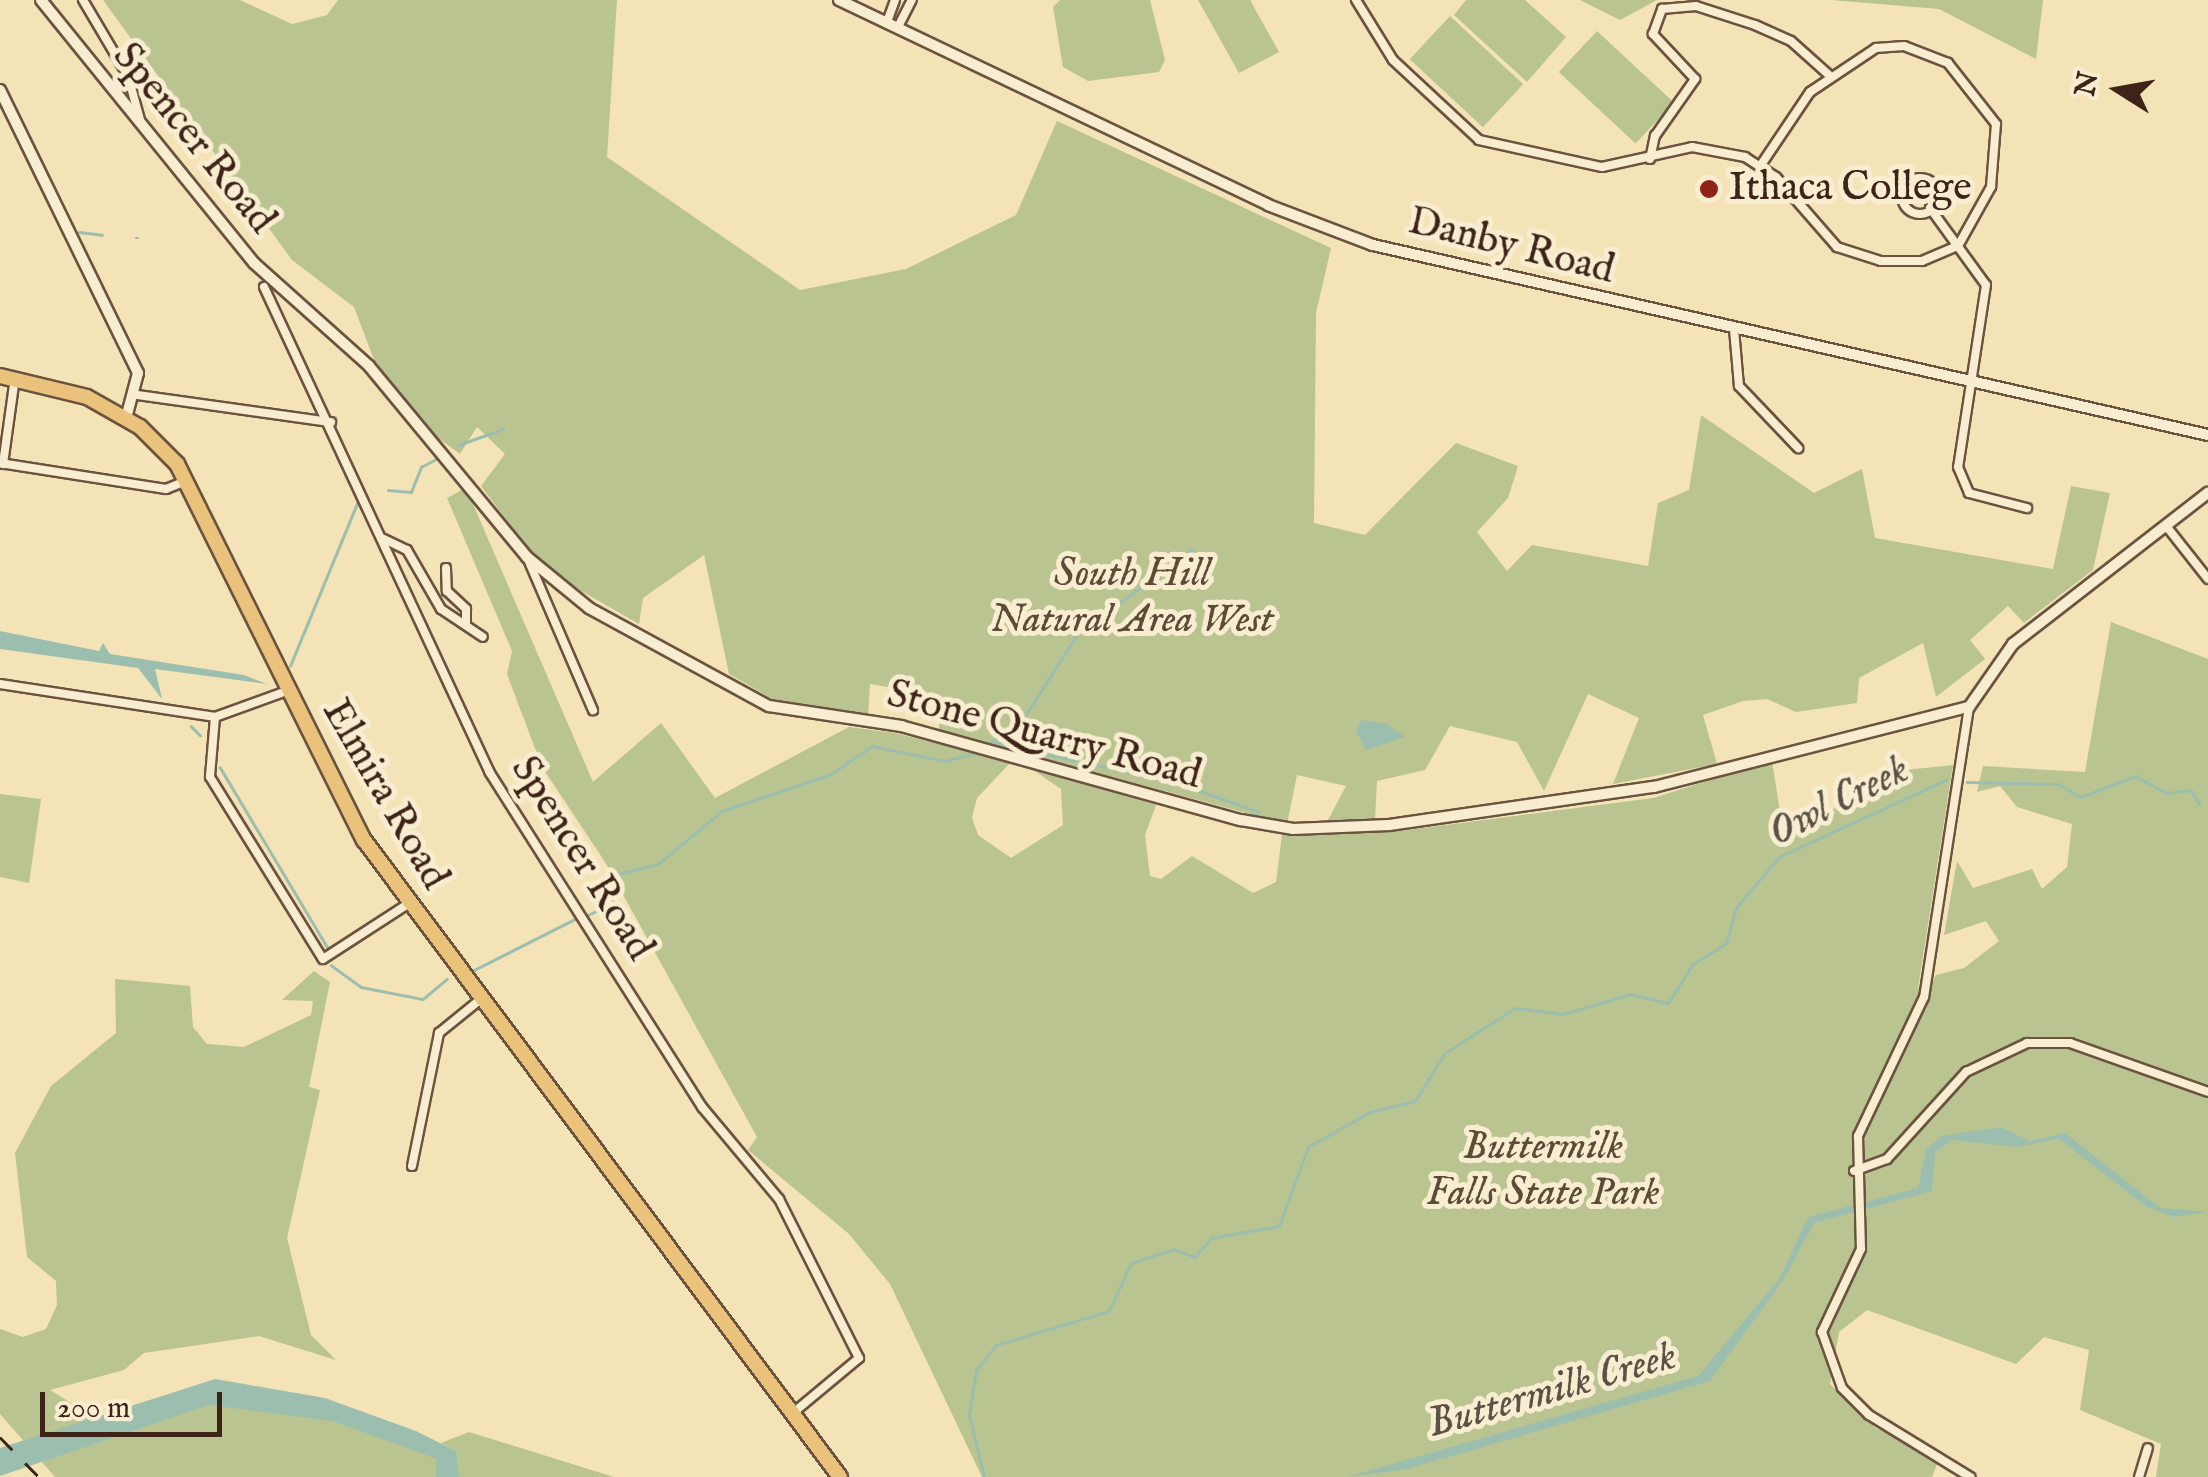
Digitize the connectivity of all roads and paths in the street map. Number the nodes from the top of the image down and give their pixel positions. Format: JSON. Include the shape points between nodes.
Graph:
{"nodes":[{"id":1,"x":40,"y":0,"type":"edge"},
{"id":2,"x":83,"y":0,"type":"edge"},
{"id":3,"x":839,"y":0,"type":"edge"},
{"id":4,"x":894,"y":0,"type":"edge"},
{"id":5,"x":912,"y":0,"type":"edge"},
{"id":6,"x":1356,"y":0,"type":"edge"},
{"id":7,"x":892,"y":24,"type":"junction"},
{"id":8,"x":1828,"y":75,"type":"junction"},
{"id":9,"x":0,"y":90,"type":"edge"},
{"id":10,"x":140,"y":120,"type":"junction"},
{"id":11,"x":1650,"y":158,"type":"junction"},
{"id":12,"x":1762,"y":165,"type":"junction"},
{"id":13,"x":1930,"y":208,"type":"junction"},
{"id":14,"x":1958,"y":246,"type":"junction"},
{"id":15,"x":260,"y":270,"type":"joint"},
{"id":16,"x":264,"y":287,"type":"dead end"},
{"id":17,"x":1734,"y":330,"type":"junction"},
{"id":18,"x":8,"y":377,"type":"edge"},
{"id":19,"x":1969,"y":381,"type":"junction"},
{"id":20,"x":138,"y":396,"type":"junction"},
{"id":21,"x":126,"y":418,"type":"junction"},
{"id":22,"x":331,"y":422,"type":"junction"},
{"id":23,"x":2208,"y":435,"type":"edge"},
{"id":24,"x":1798,"y":448,"type":"dead end"},
{"id":25,"x":2,"y":464,"type":"edge"},
{"id":26,"x":188,"y":480,"type":"junction"},
{"id":27,"x":2208,"y":493,"type":"edge"},
{"id":28,"x":2027,"y":508,"type":"dead end"},
{"id":29,"x":2168,"y":527,"type":"junction"},
{"id":30,"x":384,"y":540,"type":"junction"},
{"id":31,"x":527,"y":557,"type":"junction"},
{"id":32,"x":446,"y":568,"type":"dead end"},
{"id":33,"x":2208,"y":579,"type":"edge"},
{"id":34,"x":466,"y":624,"type":"junction"},
{"id":35,"x":484,"y":637,"type":"dead end"},
{"id":36,"x":0,"y":684,"type":"edge"},
{"id":37,"x":287,"y":690,"type":"junction"},
{"id":38,"x":1969,"y":707,"type":"junction"},
{"id":39,"x":593,"y":710,"type":"dead end"},
{"id":40,"x":215,"y":717,"type":"junction"},
{"id":41,"x":408,"y":904,"type":"junction"},
{"id":42,"x":482,"y":998,"type":"junction"},
{"id":43,"x":2208,"y":1092,"type":"edge"},
{"id":44,"x":412,"y":1166,"type":"dead end"},
{"id":45,"x":1854,"y":1171,"type":"junction"},
{"id":46,"x":793,"y":1413,"type":"junction"},
{"id":47,"x":2148,"y":1448,"type":"dead end"},
{"id":48,"x":840,"y":1477,"type":"edge"},
{"id":49,"x":1970,"y":1477,"type":"edge"},
{"id":50,"x":2139,"y":1477,"type":"edge"}],
"edges":[{"from":1,"to":10,"type":"street","name":"Spencer Road"},
{"from":2,"to":10,"type":"street","via":[[128,76]]},
{"from":3,"to":7,"type":"street","name":"Danby Road"},
{"from":4,"to":7,"type":"street"},
{"from":5,"to":7,"type":"street"},
{"from":6,"to":11,"type":"street","via":[[1394,60],[1478,140],[1569,164],[1623,168]]},
{"from":7,"to":17,"type":"street","name":"Danby Road","via":[[1328,230]]},
{"from":8,"to":11,"type":"street","via":[[1791,41],[1696,6],[1662,9],[1653,34],[1695,79],[1654,136]]},
{"from":8,"to":12,"type":"street"},
{"from":8,"to":14,"type":"street","via":[[1850,58],[1904,46],[1968,78],[1996,124],[1997,155],[1992,187]]},
{"from":9,"to":20,"type":"street","via":[[132,359]]},
{"from":10,"to":15,"type":"street","name":"Spencer Road"},
{"from":11,"to":12,"type":"street","via":[[1692,146]]},
{"from":12,"to":14,"type":"street","via":[[1837,247],[1859,256],[1922,260]]},
{"from":13,"to":13,"type":"street","via":[[1940,195],[1927,176],[1896,198],[1913,217]]},
{"from":13,"to":14,"type":"street"},
{"from":14,"to":19,"type":"street","via":[[1986,285]]},
{"from":15,"to":31,"type":"street","name":"Stone Quarry Road","via":[[369,366]]},
{"from":16,"to":22,"type":"street","name":"Spencer Road"},
{"from":17,"to":19,"type":"street","name":"Danby Road"},
{"from":17,"to":24,"type":"street","via":[[1739,386]]},
{"from":18,"to":21,"type":"highway","name":"Elmira Road","via":[[76,392]]},
{"from":18,"to":25,"type":"street"},
{"from":19,"to":23,"type":"street","name":"Danby Road"},
{"from":19,"to":28,"type":"street","via":[[1956,450],[1962,480],[1970,493]]},
{"from":20,"to":21,"type":"street"},
{"from":20,"to":22,"type":"street"},
{"from":21,"to":26,"type":"highway","name":"Elmira Road"},
{"from":22,"to":30,"type":"street","name":"Spencer Road"},
{"from":25,"to":26,"type":"street","via":[[166,489]]},
{"from":26,"to":37,"type":"highway","name":"Elmira Road"},
{"from":27,"to":29,"type":"street"},
{"from":29,"to":33,"type":"street"},
{"from":29,"to":38,"type":"street","via":[[2013,644]]},
{"from":30,"to":34,"type":"street","via":[[407,550],[434,602]]},
{"from":30,"to":46,"type":"street","name":"Spencer Road","via":[[518,822],[702,1107],[779,1198],[858,1358]]},
{"from":31,"to":38,"type":"street","name":"Stone Quarry Road","via":[[589,608],[770,706],[901,726],[1286,828],[1404,823],[1654,787]]},
{"from":31,"to":39,"type":"street"},
{"from":32,"to":34,"type":"street"},
{"from":34,"to":35,"type":"street"},
{"from":36,"to":40,"type":"street"},
{"from":37,"to":40,"type":"street"},
{"from":37,"to":41,"type":"highway","name":"Elmira Road","via":[[350,816]]},
{"from":38,"to":45,"type":"street","via":[[1924,998],[1862,1121]]},
{"from":40,"to":41,"type":"street","via":[[210,777],[323,959]]},
{"from":41,"to":42,"type":"highway","name":"Elmira Road"},
{"from":42,"to":44,"type":"street","via":[[439,1033]]},
{"from":42,"to":46,"type":"highway","name":"Elmira Road"},
{"from":43,"to":45,"type":"street","via":[[2070,1042],[2027,1044],[1966,1072],[1887,1159]]},
{"from":45,"to":49,"type":"street","via":[[1862,1227],[1858,1260],[1826,1311],[1824,1349],[1868,1415]]},
{"from":46,"to":48,"type":"highway","name":"Elmira Road"},
{"from":47,"to":50,"type":"street"}]}
